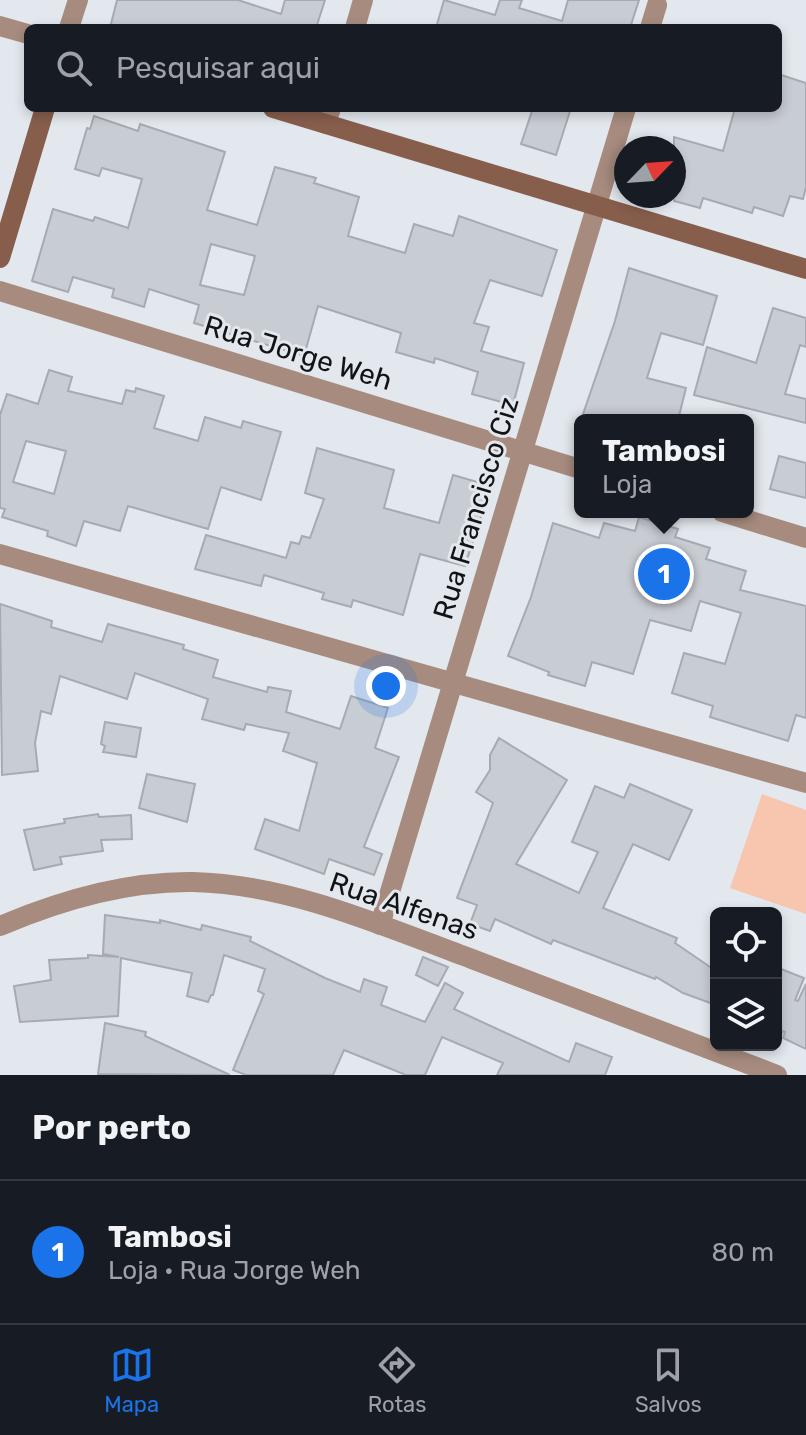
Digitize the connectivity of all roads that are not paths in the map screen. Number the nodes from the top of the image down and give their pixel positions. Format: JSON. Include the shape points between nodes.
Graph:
{"nodes":[{"id":1,"x":78,"y":0,"type":"edge"},
{"id":2,"x":363,"y":0,"type":"edge"},
{"id":3,"x":657,"y":5,"type":"dead end"},
{"id":4,"x":70,"y":24,"type":"edge"},
{"id":5,"x":356,"y":24,"type":"edge"},
{"id":6,"x":651,"y":24,"type":"edge"},
{"id":7,"x":0,"y":26,"type":"edge"},
{"id":8,"x":24,"y":33,"type":"edge"},
{"id":9,"x":44,"y":112,"type":"edge"},
{"id":10,"x":301,"y":112,"type":"edge"},
{"id":11,"x":625,"y":112,"type":"edge"},
{"id":12,"x":329,"y":116,"type":"edge"},
{"id":13,"x":597,"y":206,"type":"junction"},
{"id":14,"x":0,"y":258,"type":"edge"},
{"id":15,"x":806,"y":269,"type":"edge"},
{"id":16,"x":0,"y":291,"type":"edge"},
{"id":17,"x":523,"y":451,"type":"junction"},
{"id":18,"x":574,"y":467,"type":"edge"},
{"id":19,"x":741,"y":518,"type":"edge"},
{"id":20,"x":806,"y":538,"type":"edge"},
{"id":21,"x":0,"y":554,"type":"edge"},
{"id":22,"x":453,"y":683,"type":"junction"},
{"id":23,"x":806,"y":783,"type":"edge"},
{"id":24,"x":380,"y":925,"type":"junction"},
{"id":25,"x":0,"y":926,"type":"edge"},
{"id":26,"x":777,"y":1075,"type":"edge"}],
"edges":[{"from":1,"to":4,"type":"street"},
{"from":2,"to":5,"type":"street"},
{"from":3,"to":6,"type":"street"},
{"from":7,"to":8,"type":"street"},
{"from":9,"to":14,"type":"street"},
{"from":10,"to":12,"type":"street"},
{"from":11,"to":13,"type":"street","name":"Rua Francisco Ciz"},
{"from":12,"to":13,"type":"street"},
{"from":13,"to":15,"type":"street"},
{"from":13,"to":17,"type":"street","name":"Rua Francisco Ciz"},
{"from":16,"to":17,"type":"street","name":"Rua Jorge Weh"},
{"from":17,"to":18,"type":"street","name":"Rua Jorge Weh"},
{"from":17,"to":22,"type":"street","name":"Rua Francisco Ciz"},
{"from":19,"to":20,"type":"street"},
{"from":21,"to":22,"type":"street"},
{"from":22,"to":23,"type":"street"},
{"from":22,"to":24,"type":"street","name":"Rua Francisco Ciz"},
{"from":24,"to":25,"type":"street","name":"Rua Alfenas","via":[[280,894],[194,882],[84,896]]},
{"from":24,"to":26,"type":"street","name":"Rua Alfenas"}]}
